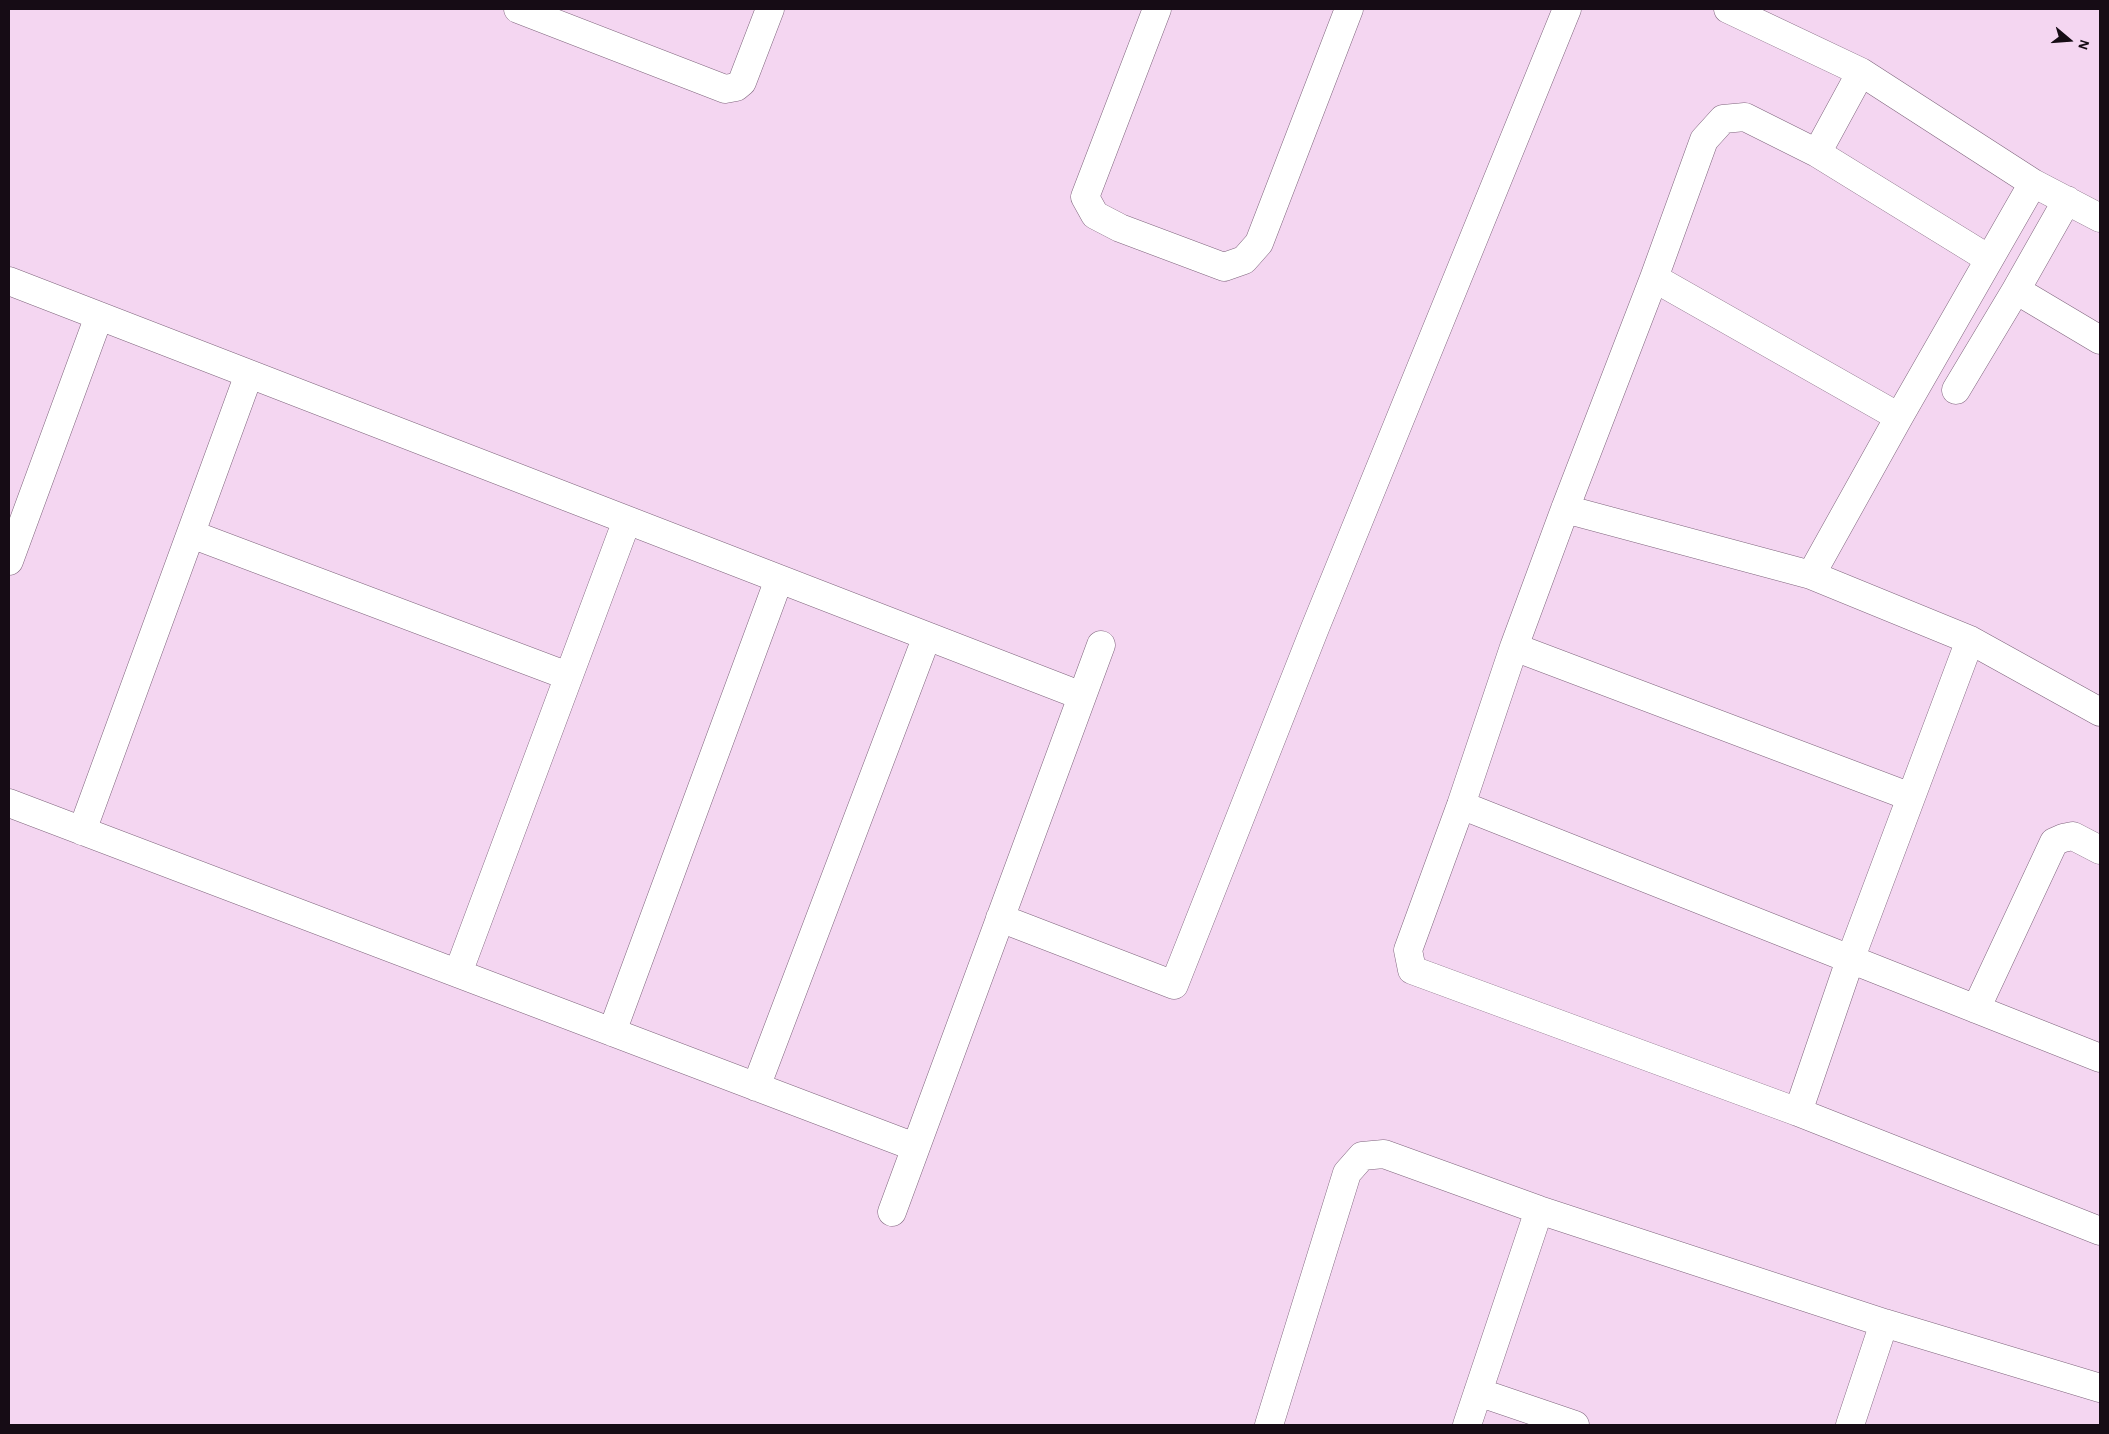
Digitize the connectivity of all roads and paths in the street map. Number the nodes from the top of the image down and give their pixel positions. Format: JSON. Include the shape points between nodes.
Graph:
{"nodes":[{"id":1,"x":518,"y":9,"type":"edge"},
{"id":2,"x":770,"y":9,"type":"edge"},
{"id":3,"x":1157,"y":9,"type":"edge"},
{"id":4,"x":1349,"y":9,"type":"edge"},
{"id":5,"x":1567,"y":9,"type":"edge"},
{"id":6,"x":1728,"y":9,"type":"edge"},
{"id":7,"x":1861,"y":72,"type":"junction"},
{"id":8,"x":1817,"y":153,"type":"junction"},
{"id":9,"x":2033,"y":183,"type":"junction"},
{"id":10,"x":2067,"y":200,"type":"junction"},
{"id":11,"x":2100,"y":218,"type":"edge"},
{"id":12,"x":1989,"y":259,"type":"junction"},
{"id":13,"x":1654,"y":278,"type":"junction"},
{"id":14,"x":9,"y":281,"type":"edge"},
{"id":15,"x":2016,"y":290,"type":"junction"},
{"id":16,"x":100,"y":316,"type":"junction"},
{"id":17,"x":2100,"y":340,"type":"edge"},
{"id":18,"x":249,"y":374,"type":"junction"},
{"id":19,"x":1956,"y":390,"type":"dead end"},
{"id":20,"x":1899,"y":418,"type":"junction"},
{"id":21,"x":1565,"y":509,"type":"junction"},
{"id":22,"x":627,"y":520,"type":"junction"},
{"id":23,"x":191,"y":534,"type":"junction"},
{"id":24,"x":9,"y":561,"type":"edge"},
{"id":25,"x":1812,"y":575,"type":"junction"},
{"id":26,"x":779,"y":579,"type":"junction"},
{"id":27,"x":927,"y":636,"type":"junction"},
{"id":28,"x":1970,"y":640,"type":"junction"},
{"id":29,"x":1101,"y":645,"type":"dead end"},
{"id":30,"x":1514,"y":647,"type":"junction"},
{"id":31,"x":568,"y":676,"type":"junction"},
{"id":32,"x":1082,"y":696,"type":"junction"},
{"id":33,"x":2100,"y":712,"type":"edge"},
{"id":34,"x":1911,"y":797,"type":"junction"},
{"id":35,"x":9,"y":803,"type":"edge"},
{"id":36,"x":1461,"y":805,"type":"junction"},
{"id":37,"x":82,"y":831,"type":"junction"},
{"id":38,"x":2100,"y":850,"type":"edge"},
{"id":39,"x":1000,"y":918,"type":"junction"},
{"id":40,"x":1850,"y":960,"type":"junction"},
{"id":41,"x":458,"y":973,"type":"junction"},
{"id":42,"x":1976,"y":1010,"type":"junction"},
{"id":43,"x":612,"y":1032,"type":"junction"},
{"id":44,"x":2100,"y":1058,"type":"edge"},
{"id":45,"x":756,"y":1087,"type":"junction"},
{"id":46,"x":1798,"y":1112,"type":"junction"},
{"id":47,"x":915,"y":1147,"type":"junction"},
{"id":48,"x":1539,"y":1210,"type":"junction"},
{"id":49,"x":892,"y":1212,"type":"dead end"},
{"id":50,"x":2100,"y":1231,"type":"edge"},
{"id":51,"x":1884,"y":1324,"type":"junction"},
{"id":52,"x":2100,"y":1388,"type":"edge"},
{"id":53,"x":1478,"y":1392,"type":"junction"},
{"id":54,"x":1269,"y":1425,"type":"edge"},
{"id":55,"x":1467,"y":1425,"type":"edge"},
{"id":56,"x":1575,"y":1425,"type":"edge"},
{"id":57,"x":1850,"y":1425,"type":"edge"}],
"edges":[{"from":1,"to":2,"type":"street","via":[[725,89],[742,82]]},
{"from":3,"to":4,"type":"street","via":[[1085,197],[1095,215],[1120,228],[1224,267],[1244,260],[1259,243]]},
{"from":5,"to":39,"type":"street","via":[[1315,628],[1174,985]]},
{"from":6,"to":7,"type":"street"},
{"from":7,"to":8,"type":"street"},
{"from":7,"to":9,"type":"street"},
{"from":8,"to":12,"type":"street"},
{"from":8,"to":13,"type":"street","via":[[1745,118],[1722,119],[1704,140]]},
{"from":9,"to":10,"type":"street"},
{"from":9,"to":12,"type":"street"},
{"from":10,"to":11,"type":"street"},
{"from":10,"to":15,"type":"street"},
{"from":12,"to":20,"type":"street"},
{"from":13,"to":20,"type":"street"},
{"from":13,"to":21,"type":"street"},
{"from":14,"to":16,"type":"street"},
{"from":15,"to":17,"type":"street"},
{"from":15,"to":19,"type":"street"},
{"from":16,"to":18,"type":"street"},
{"from":16,"to":24,"type":"street"},
{"from":18,"to":22,"type":"street"},
{"from":18,"to":23,"type":"street"},
{"from":20,"to":25,"type":"street"},
{"from":21,"to":25,"type":"street"},
{"from":21,"to":30,"type":"street"},
{"from":22,"to":26,"type":"street"},
{"from":22,"to":31,"type":"street"},
{"from":23,"to":31,"type":"street"},
{"from":23,"to":37,"type":"street"},
{"from":25,"to":28,"type":"street"},
{"from":26,"to":27,"type":"street"},
{"from":26,"to":43,"type":"street"},
{"from":27,"to":32,"type":"street"},
{"from":27,"to":45,"type":"street"},
{"from":28,"to":33,"type":"street"},
{"from":28,"to":34,"type":"street"},
{"from":29,"to":32,"type":"street"},
{"from":30,"to":34,"type":"street"},
{"from":30,"to":36,"type":"street"},
{"from":31,"to":41,"type":"street"},
{"from":32,"to":39,"type":"street"},
{"from":34,"to":40,"type":"street"},
{"from":35,"to":37,"type":"street"},
{"from":36,"to":40,"type":"street"},
{"from":36,"to":46,"type":"street","via":[[1408,950],[1412,970]]},
{"from":37,"to":41,"type":"street"},
{"from":38,"to":42,"type":"street","via":[[2073,836],[2054,842]]},
{"from":39,"to":47,"type":"street"},
{"from":40,"to":42,"type":"street"},
{"from":40,"to":46,"type":"street"},
{"from":41,"to":43,"type":"street"},
{"from":42,"to":44,"type":"street"},
{"from":43,"to":45,"type":"street"},
{"from":45,"to":47,"type":"street"},
{"from":46,"to":50,"type":"street"},
{"from":47,"to":49,"type":"street"},
{"from":48,"to":51,"type":"street"},
{"from":48,"to":53,"type":"street"},
{"from":48,"to":54,"type":"street","via":[[1384,1154],[1362,1156],[1347,1173]]},
{"from":51,"to":52,"type":"street"},
{"from":51,"to":57,"type":"street"},
{"from":53,"to":55,"type":"street"},
{"from":53,"to":56,"type":"street"}]}
